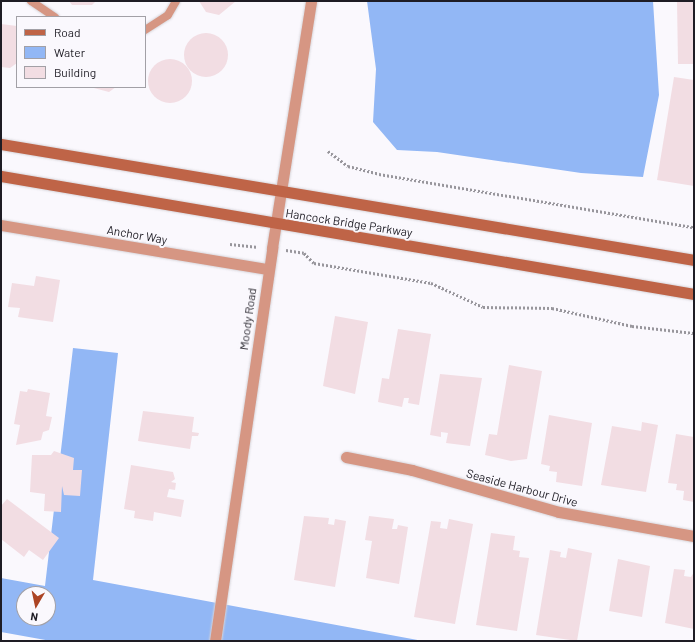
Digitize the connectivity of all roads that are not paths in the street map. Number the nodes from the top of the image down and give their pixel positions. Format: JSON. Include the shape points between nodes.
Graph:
{"nodes":[{"id":1,"x":31,"y":1,"type":"edge"},
{"id":2,"x":176,"y":1,"type":"edge"},
{"id":3,"x":311,"y":1,"type":"edge"},
{"id":4,"x":54,"y":16,"type":"edge"},
{"id":5,"x":146,"y":29,"type":"edge"},
{"id":6,"x":1,"y":144,"type":"edge"},
{"id":7,"x":1,"y":176,"type":"edge"},
{"id":8,"x":280,"y":190,"type":"junction"},
{"id":9,"x":1,"y":225,"type":"edge"},
{"id":10,"x":275,"y":225,"type":"junction"},
{"id":11,"x":694,"y":260,"type":"edge"},
{"id":12,"x":268,"y":269,"type":"junction"},
{"id":13,"x":694,"y":294,"type":"edge"},
{"id":14,"x":346,"y":457,"type":"dead end"},
{"id":15,"x":694,"y":536,"type":"edge"},
{"id":16,"x":215,"y":641,"type":"edge"}],
"edges":[{"from":1,"to":4,"type":"lane"},
{"from":2,"to":5,"type":"lane","via":[[168,15]]},
{"from":3,"to":8,"type":"street","name":"Moody Road"},
{"from":6,"to":8,"type":"main road","name":"Hancock Bridge Parkway"},
{"from":7,"to":10,"type":"main road","name":"Hancock Bridge Parkway"},
{"from":8,"to":10,"type":"street","name":"Moody Road"},
{"from":8,"to":11,"type":"main road","name":"Hancock Bridge Parkway"},
{"from":9,"to":12,"type":"street","name":"Anchor Way"},
{"from":10,"to":12,"type":"street","name":"Moody Road"},
{"from":10,"to":13,"type":"main road","name":"Hancock Bridge Parkway"},
{"from":12,"to":16,"type":"street","name":"Moody Road"},
{"from":14,"to":15,"type":"street","name":"Seaside Harbour Drive","via":[[412,470],[560,512]]}]}
